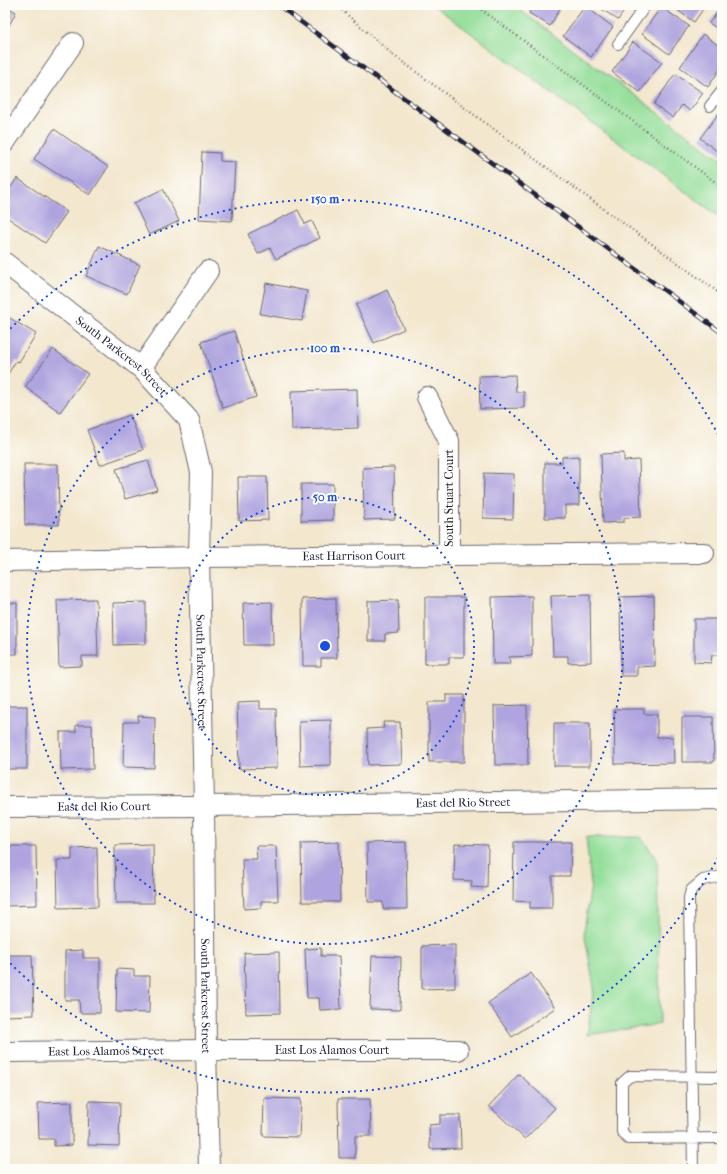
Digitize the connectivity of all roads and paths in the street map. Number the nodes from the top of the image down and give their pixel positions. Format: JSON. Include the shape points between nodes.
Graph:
{"nodes":[{"id":1,"x":336,"y":5,"type":"edge"},
{"id":2,"x":475,"y":5,"type":"edge"},
{"id":3,"x":646,"y":5,"type":"edge"},
{"id":4,"x":73,"y":43,"type":"dead end"},
{"id":5,"x":618,"y":44,"type":"dead end"},
{"id":6,"x":722,"y":91,"type":"edge"},
{"id":7,"x":710,"y":106,"type":"dead end"},
{"id":8,"x":5,"y":142,"type":"edge"},
{"id":9,"x":722,"y":188,"type":"edge"},
{"id":10,"x":5,"y":263,"type":"edge"},
{"id":11,"x":208,"y":271,"type":"dead end"},
{"id":12,"x":722,"y":295,"type":"edge"},
{"id":13,"x":142,"y":368,"type":"junction"},
{"id":14,"x":427,"y":397,"type":"dead end"},
{"id":15,"x":704,"y":553,"type":"dead end"},
{"id":16,"x":449,"y":555,"type":"junction"},
{"id":17,"x":199,"y":557,"type":"junction"},
{"id":18,"x":5,"y":561,"type":"edge"},
{"id":19,"x":722,"y":799,"type":"edge"},
{"id":20,"x":204,"y":806,"type":"junction"},
{"id":21,"x":5,"y":807,"type":"edge"},
{"id":22,"x":722,"y":876,"type":"edge"},
{"id":23,"x":206,"y":1050,"type":"junction"},
{"id":24,"x":458,"y":1050,"type":"dead end"},
{"id":25,"x":5,"y":1052,"type":"edge"},
{"id":26,"x":692,"y":1077,"type":"junction"},
{"id":27,"x":722,"y":1077,"type":"edge"},
{"id":28,"x":693,"y":1138,"type":"junction"},
{"id":29,"x":722,"y":1138,"type":"edge"},
{"id":30,"x":209,"y":1169,"type":"edge"},
{"id":31,"x":693,"y":1169,"type":"edge"}],
"edges":[{"from":1,"to":12,"type":"path","via":[[398,58]]},
{"from":2,"to":9,"type":"path"},
{"from":3,"to":5,"type":"lane"},
{"from":4,"to":8,"type":"street"},
{"from":6,"to":7,"type":"lane"},
{"from":10,"to":13,"type":"street","name":"South Parkcrest Street"},
{"from":11,"to":13,"type":"street"},
{"from":13,"to":17,"type":"street","name":"South Parkcrest Street","via":[[189,420],[201,472]]},
{"from":14,"to":16,"type":"street","name":"South Stuart Court","via":[[449,441]]},
{"from":15,"to":16,"type":"street","name":"East Harrison Court"},
{"from":16,"to":17,"type":"street","name":"East Harrison Court"},
{"from":17,"to":18,"type":"street","name":"East Harrison Court"},
{"from":17,"to":20,"type":"street","name":"South Parkcrest Street"},
{"from":19,"to":20,"type":"street","name":"East del Rio Street"},
{"from":20,"to":21,"type":"street","name":"East del Rio Court"},
{"from":20,"to":23,"type":"street","name":"South Parkcrest Street"},
{"from":22,"to":26,"type":"lane","via":[[703,880],[691,890],[689,898]]},
{"from":23,"to":24,"type":"street","name":"East Los Alamos Court"},
{"from":23,"to":25,"type":"street","name":"East Los Alamos Street"},
{"from":23,"to":30,"type":"street","name":"South Parkcrest Street"},
{"from":26,"to":27,"type":"lane"},
{"from":26,"to":28,"type":"lane"},
{"from":26,"to":28,"type":"lane","via":[[630,1076],[622,1083],[622,1132],[628,1138]]},
{"from":28,"to":29,"type":"lane"},
{"from":28,"to":31,"type":"lane"}]}
